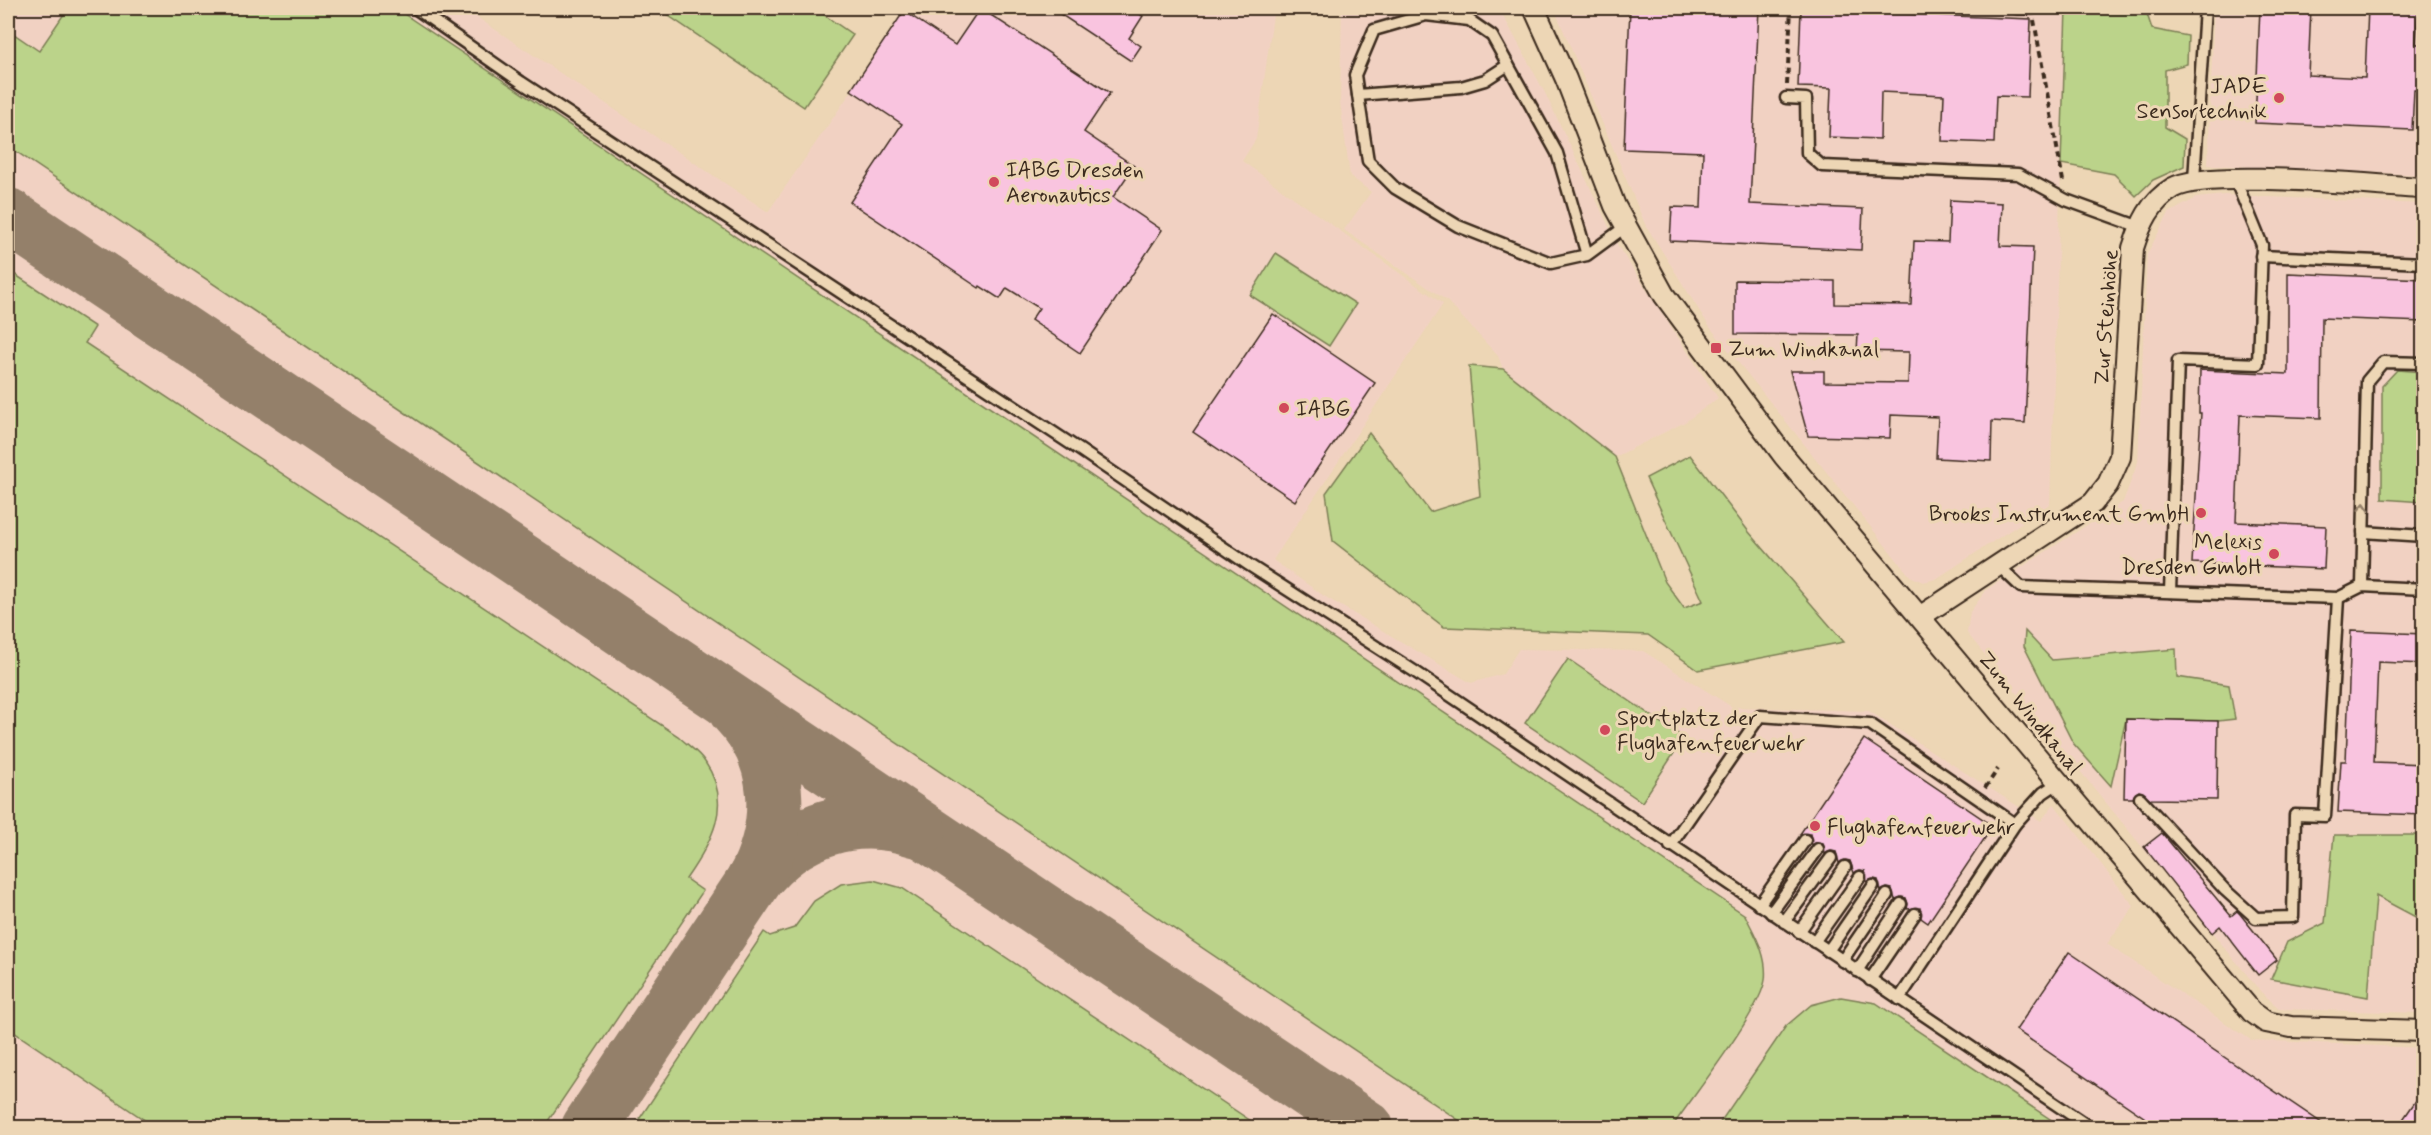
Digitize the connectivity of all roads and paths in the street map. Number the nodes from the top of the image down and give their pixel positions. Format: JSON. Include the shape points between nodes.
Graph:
{"nodes":[{"id":1,"x":415,"y":8,"type":"edge"},
{"id":2,"x":1534,"y":8,"type":"edge"},
{"id":3,"x":1791,"y":8,"type":"edge"},
{"id":4,"x":2016,"y":8,"type":"edge"},
{"id":5,"x":2032,"y":8,"type":"edge"},
{"id":6,"x":2205,"y":8,"type":"edge"},
{"id":7,"x":1509,"y":65,"type":"junction"},
{"id":8,"x":1358,"y":95,"type":"junction"},
{"id":9,"x":1786,"y":98,"type":"joint"},
{"id":10,"x":2235,"y":179,"type":"junction"},
{"id":11,"x":2194,"y":180,"type":"junction"},
{"id":12,"x":2424,"y":188,"type":"edge"},
{"id":13,"x":2066,"y":200,"type":"junction"},
{"id":14,"x":1625,"y":227,"type":"junction"},
{"id":15,"x":2140,"y":227,"type":"junction"},
{"id":16,"x":1587,"y":255,"type":"junction"},
{"id":17,"x":2261,"y":256,"type":"junction"},
{"id":18,"x":2424,"y":263,"type":"edge"},
{"id":19,"x":2424,"y":363,"type":"edge"},
{"id":20,"x":2363,"y":532,"type":"junction"},
{"id":21,"x":2424,"y":536,"type":"edge"},
{"id":22,"x":1998,"y":565,"type":"junction"},
{"id":23,"x":2362,"y":586,"type":"junction"},
{"id":24,"x":2424,"y":589,"type":"edge"},
{"id":25,"x":2170,"y":592,"type":"junction"},
{"id":26,"x":2338,"y":598,"type":"junction"},
{"id":27,"x":1921,"y":616,"type":"junction"},
{"id":28,"x":1998,"y":770,"type":"dead end"},
{"id":29,"x":2058,"y":783,"type":"junction"},
{"id":30,"x":2139,"y":798,"type":"dead end"},
{"id":31,"x":1978,"y":799,"type":"junction"},
{"id":32,"x":2015,"y":824,"type":"junction"},
{"id":33,"x":1805,"y":840,"type":"dead end"},
{"id":34,"x":1670,"y":846,"type":"junction"},
{"id":35,"x":1818,"y":849,"type":"dead end"},
{"id":36,"x":1831,"y":858,"type":"dead end"},
{"id":37,"x":1845,"y":867,"type":"dead end"},
{"id":38,"x":1860,"y":877,"type":"dead end"},
{"id":39,"x":1873,"y":886,"type":"dead end"},
{"id":40,"x":1887,"y":895,"type":"dead end"},
{"id":41,"x":1901,"y":904,"type":"dead end"},
{"id":42,"x":1759,"y":905,"type":"junction"},
{"id":43,"x":1771,"y":914,"type":"junction"},
{"id":44,"x":1915,"y":914,"type":"dead end"},
{"id":45,"x":1784,"y":922,"type":"junction"},
{"id":46,"x":1799,"y":932,"type":"junction"},
{"id":47,"x":1814,"y":942,"type":"junction"},
{"id":48,"x":1828,"y":951,"type":"junction"},
{"id":49,"x":1842,"y":961,"type":"junction"},
{"id":50,"x":1857,"y":971,"type":"junction"},
{"id":51,"x":1870,"y":980,"type":"junction"},
{"id":52,"x":1899,"y":999,"type":"junction"},
{"id":53,"x":2424,"y":1031,"type":"edge"},
{"id":54,"x":2091,"y":1128,"type":"edge"}],
"edges":[{"from":1,"to":34,"type":"lane","via":[[521,82],[1414,671]]},
{"from":2,"to":14,"type":"street","name":"Zum Windkanal"},
{"from":3,"to":9,"type":"path"},
{"from":4,"to":5,"type":"lane"},
{"from":5,"to":13,"type":"path"},
{"from":6,"to":11,"type":"lane"},
{"from":7,"to":8,"type":"lane","via":[[1485,80],[1461,87]]},
{"from":7,"to":8,"type":"lane","via":[[1492,36],[1469,20],[1426,15],[1374,30],[1355,75]]},
{"from":7,"to":16,"type":"lane","via":[[1557,153]]},
{"from":8,"to":16,"type":"lane","via":[[1368,161],[1395,188],[1458,226],[1551,263]]},
{"from":9,"to":13,"type":"lane","via":[[1806,99],[1807,153],[1822,166],[2018,174]]},
{"from":10,"to":11,"type":"street","name":"Zur Steinhöhe"},
{"from":10,"to":12,"type":"street","name":"Zur Steinhöhe"},
{"from":10,"to":17,"type":"lane","via":[[2262,245]]},
{"from":11,"to":15,"type":"street","name":"Zur Steinhöhe","via":[[2174,187],[2154,202]]},
{"from":13,"to":15,"type":"lane"},
{"from":14,"to":16,"type":"lane"},
{"from":14,"to":27,"type":"street","name":"Zum Windkanal","via":[[1664,295],[1784,456]]},
{"from":15,"to":22,"type":"street","name":"Zur Steinhöhe","via":[[2133,248],[2120,457],[2108,484],[2092,503]]},
{"from":17,"to":18,"type":"lane"},
{"from":17,"to":25,"type":"lane","via":[[2258,364],[2178,361]]},
{"from":20,"to":19,"type":"lane","one_way":true,"via":[[2367,381],[2383,362]]},
{"from":20,"to":21,"type":"lane"},
{"from":20,"to":23,"type":"lane"},
{"from":22,"to":25,"type":"lane","via":[[2021,587]]},
{"from":22,"to":27,"type":"street","name":"Zur Steinhöhe"},
{"from":23,"to":24,"type":"lane"},
{"from":23,"to":26,"type":"lane"},
{"from":25,"to":26,"type":"lane"},
{"from":26,"to":30,"type":"lane","via":[[2325,816],[2295,815],[2293,917],[2256,918]]},
{"from":27,"to":29,"type":"street","name":"Zum Windkanal"},
{"from":28,"to":31,"type":"path"},
{"from":29,"to":32,"type":"lane","via":[[2043,793]]},
{"from":29,"to":53,"type":"street","name":"Zum Windkanal","via":[[2252,1012],[2266,1022],[2291,1027]]},
{"from":31,"to":32,"type":"lane"},
{"from":31,"to":34,"type":"lane","via":[[1870,724],[1760,716]]},
{"from":32,"to":52,"type":"lane"},
{"from":33,"to":42,"type":"lane"},
{"from":34,"to":42,"type":"lane"},
{"from":35,"to":43,"type":"lane"},
{"from":36,"to":45,"type":"lane"},
{"from":37,"to":46,"type":"lane"},
{"from":38,"to":47,"type":"lane"},
{"from":39,"to":48,"type":"lane"},
{"from":40,"to":49,"type":"lane"},
{"from":41,"to":50,"type":"lane"},
{"from":42,"to":43,"type":"lane"},
{"from":43,"to":45,"type":"lane"},
{"from":44,"to":51,"type":"lane"},
{"from":45,"to":46,"type":"lane"},
{"from":46,"to":47,"type":"lane"},
{"from":47,"to":48,"type":"lane"},
{"from":48,"to":49,"type":"lane"},
{"from":49,"to":50,"type":"lane"},
{"from":50,"to":51,"type":"lane"},
{"from":51,"to":52,"type":"lane"},
{"from":52,"to":54,"type":"lane"}]}
